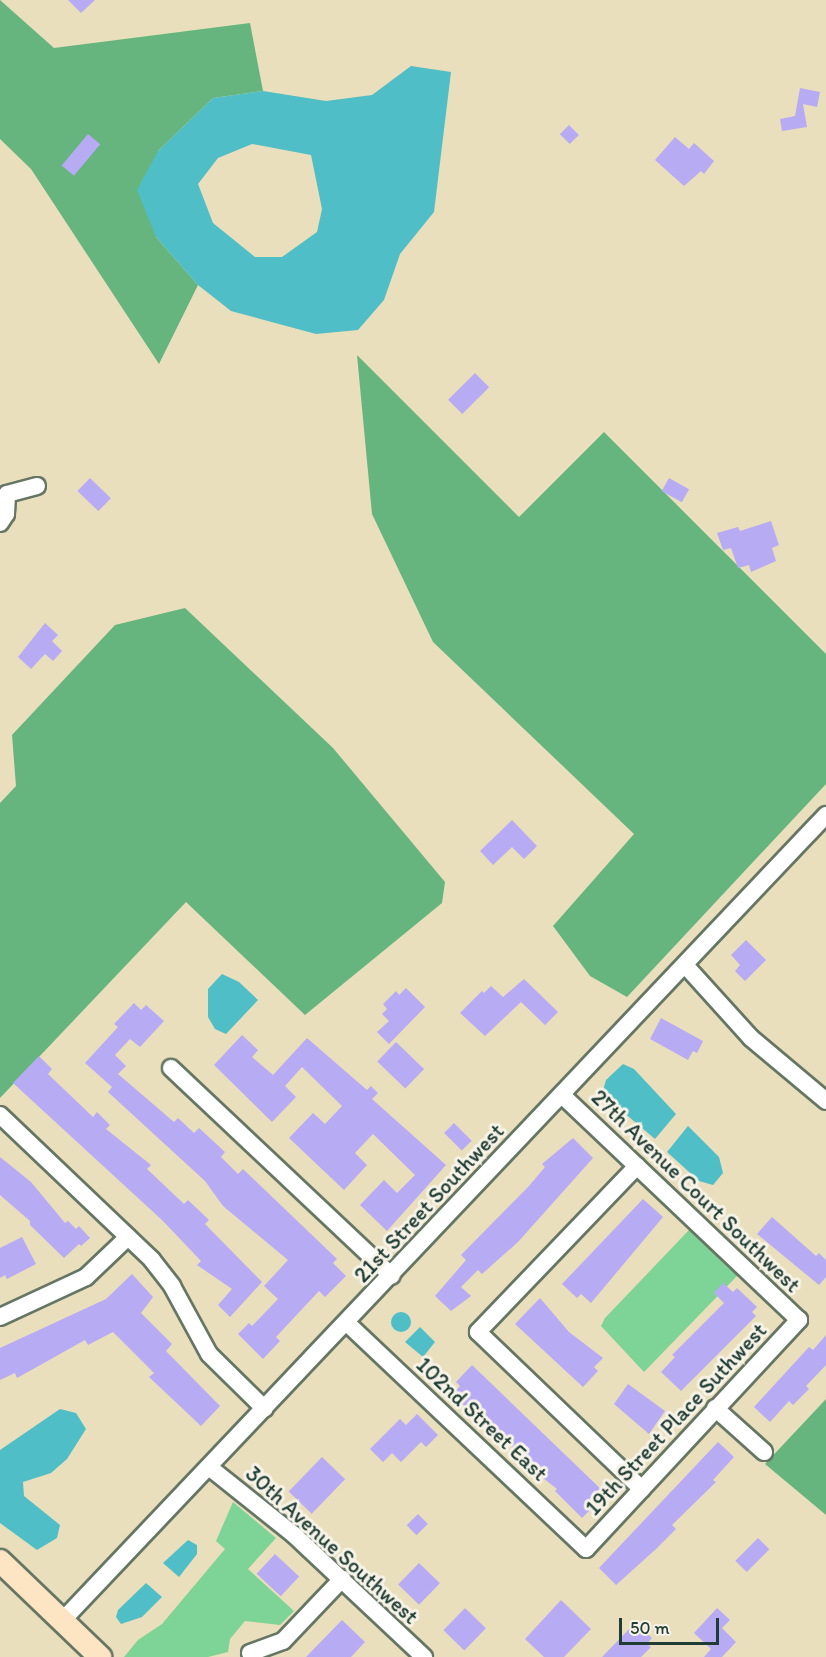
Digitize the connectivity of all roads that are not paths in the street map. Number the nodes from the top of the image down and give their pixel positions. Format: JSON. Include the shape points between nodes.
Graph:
{"nodes":[{"id":1,"x":37,"y":486,"type":"dead end"},
{"id":2,"x":4,"y":487,"type":"edge"},
{"id":3,"x":0,"y":523,"type":"edge"},
{"id":4,"x":826,"y":815,"type":"edge"},
{"id":5,"x":685,"y":965,"type":"junction"},
{"id":6,"x":171,"y":1068,"type":"dead end"},
{"id":7,"x":562,"y":1095,"type":"junction"},
{"id":8,"x":826,"y":1101,"type":"edge"},
{"id":9,"x":0,"y":1115,"type":"edge"},
{"id":10,"x":637,"y":1166,"type":"junction"},
{"id":11,"x":128,"y":1237,"type":"junction"},
{"id":12,"x":392,"y":1276,"type":"junction"},
{"id":13,"x":0,"y":1317,"type":"edge"},
{"id":14,"x":799,"y":1320,"type":"joint"},
{"id":15,"x":347,"y":1323,"type":"junction"},
{"id":16,"x":715,"y":1408,"type":"junction"},
{"id":17,"x":265,"y":1409,"type":"junction"},
{"id":18,"x":764,"y":1452,"type":"dead end"},
{"id":19,"x":209,"y":1467,"type":"junction"},
{"id":20,"x":642,"y":1489,"type":"junction"},
{"id":21,"x":586,"y":1549,"type":"joint"},
{"id":22,"x":0,"y":1561,"type":"edge"},
{"id":23,"x":342,"y":1579,"type":"junction"},
{"id":24,"x":62,"y":1621,"type":"junction"},
{"id":25,"x":250,"y":1653,"type":"dead end"},
{"id":26,"x":100,"y":1657,"type":"edge"},
{"id":27,"x":424,"y":1657,"type":"edge"}],
"edges":[{"from":1,"to":2,"type":"street"},
{"from":2,"to":3,"type":"street","via":[[6,514]]},
{"from":4,"to":5,"type":"street","name":"21st Street Southwest"},
{"from":5,"to":7,"type":"street","name":"21st Street Southwest"},
{"from":5,"to":8,"type":"street","via":[[751,1038]]},
{"from":6,"to":12,"type":"street"},
{"from":7,"to":10,"type":"street","name":"27th Avenue Court Southwest"},
{"from":7,"to":12,"type":"street","name":"21st Street Southwest"},
{"from":9,"to":11,"type":"street"},
{"from":10,"to":14,"type":"street","name":"27th Avenue Court Southwest"},
{"from":10,"to":20,"type":"street","via":[[478,1332]]},
{"from":11,"to":13,"type":"street","via":[[86,1276]]},
{"from":11,"to":17,"type":"street","via":[[172,1287],[209,1354]]},
{"from":12,"to":15,"type":"street","name":"21st Street Southwest"},
{"from":14,"to":16,"type":"street","name":"19th Street Place Suthwest"},
{"from":15,"to":17,"type":"street","name":"21st Street Southwest"},
{"from":15,"to":21,"type":"street","name":"102nd Street East"},
{"from":16,"to":18,"type":"street"},
{"from":16,"to":20,"type":"street","name":"19th Street Place Suthwest"},
{"from":17,"to":19,"type":"street","name":"21st Street Southwest"},
{"from":19,"to":23,"type":"street","name":"30th Avenue Southwest"},
{"from":19,"to":24,"type":"street","name":"21st Street Southwest"},
{"from":20,"to":21,"type":"street","name":"19th Street Place Suthwest"},
{"from":22,"to":24,"type":"street"},
{"from":23,"to":25,"type":"street","via":[[283,1641]]},
{"from":23,"to":27,"type":"street","name":"30th Avenue Southwest"},
{"from":24,"to":26,"type":"street"}]}
